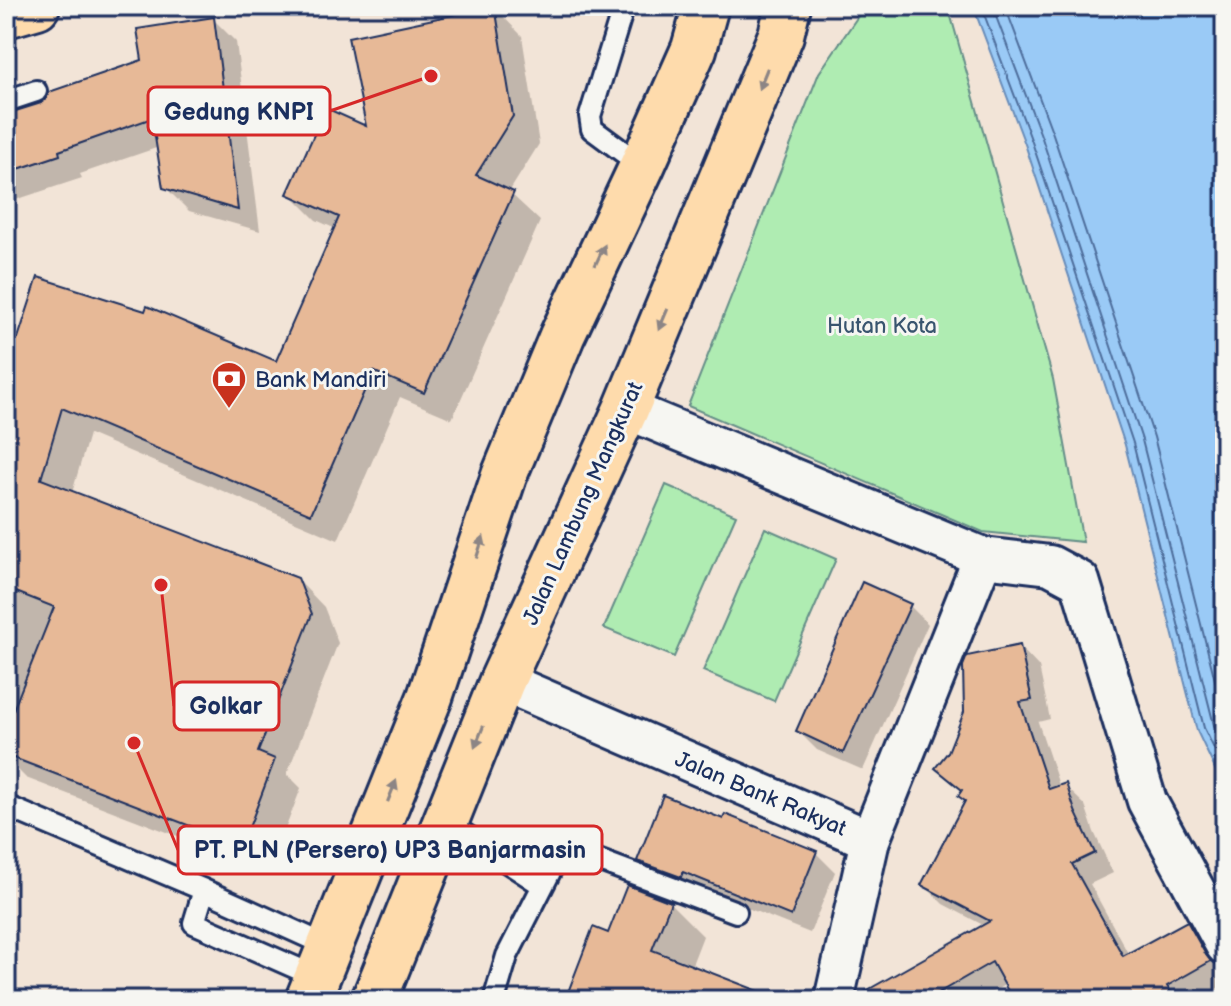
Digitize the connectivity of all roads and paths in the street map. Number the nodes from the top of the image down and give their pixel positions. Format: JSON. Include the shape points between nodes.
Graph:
{"nodes":[{"id":1,"x":37,"y":6,"type":"edge"},
{"id":2,"x":622,"y":6,"type":"edge"},
{"id":3,"x":706,"y":6,"type":"edge"},
{"id":4,"x":788,"y":6,"type":"edge"},
{"id":5,"x":6,"y":15,"type":"edge"},
{"id":6,"x":36,"y":91,"type":"dead end"},
{"id":7,"x":6,"y":101,"type":"edge"},
{"id":8,"x":642,"y":166,"type":"junction"},
{"id":9,"x":626,"y":409,"type":"junction"},
{"id":10,"x":983,"y":557,"type":"junction"},
{"id":11,"x":502,"y":681,"type":"junction"},
{"id":12,"x":6,"y":806,"type":"edge"},
{"id":13,"x":446,"y":822,"type":"junction"},
{"id":14,"x":870,"y":840,"type":"junction"},
{"id":15,"x":542,"y":885,"type":"junction"},
{"id":16,"x":204,"y":890,"type":"junction"},
{"id":17,"x":736,"y":912,"type":"dead end"},
{"id":18,"x":400,"y":937,"type":"junction"},
{"id":19,"x":1225,"y":945,"type":"edge"},
{"id":20,"x":324,"y":960,"type":"edge"},
{"id":21,"x":374,"y":1000,"type":"edge"},
{"id":22,"x":494,"y":1000,"type":"edge"},
{"id":23,"x":834,"y":1000,"type":"edge"}],
"edges":[{"from":1,"to":5,"type":"highway"},
{"from":2,"to":8,"type":"lane","via":[[590,121],[592,129]]},
{"from":3,"to":8,"type":"highway","via":[[694,49]]},
{"from":4,"to":9,"type":"highway","name":"Jalan Lambung Mangkurat","one_way":true,"via":[[781,35]]},
{"from":6,"to":7,"type":"lane"},
{"from":20,"to":8,"type":"highway","one_way":true,"via":[[430,697],[504,476]]},
{"from":9,"to":10,"type":"street"},
{"from":9,"to":11,"type":"highway","name":"Jalan Lambung Mangkurat"},
{"from":10,"to":14,"type":"street"},
{"from":10,"to":19,"type":"street","via":[[1050,565],[1080,581],[1147,801]]},
{"from":11,"to":13,"type":"highway","name":"Jalan Lambung Mangkurat","one_way":true},
{"from":11,"to":14,"type":"street","name":"Jalan Bank Rakyat"},
{"from":12,"to":16,"type":"lane"},
{"from":13,"to":15,"type":"lane"},
{"from":13,"to":18,"type":"highway","name":"Jalan Lambung Mangkurat"},
{"from":14,"to":23,"type":"street","name":"Jalan Bank Rakyat"},
{"from":15,"to":17,"type":"lane","via":[[561,856],[579,853]]},
{"from":15,"to":22,"type":"lane","via":[[507,956]]},
{"from":16,"to":20,"type":"lane"},
{"from":16,"to":20,"type":"lane","via":[[194,923]]},
{"from":18,"to":20,"type":"highway"},
{"from":18,"to":21,"type":"highway","name":"Jalan Lambung Mangkurat"}]}
